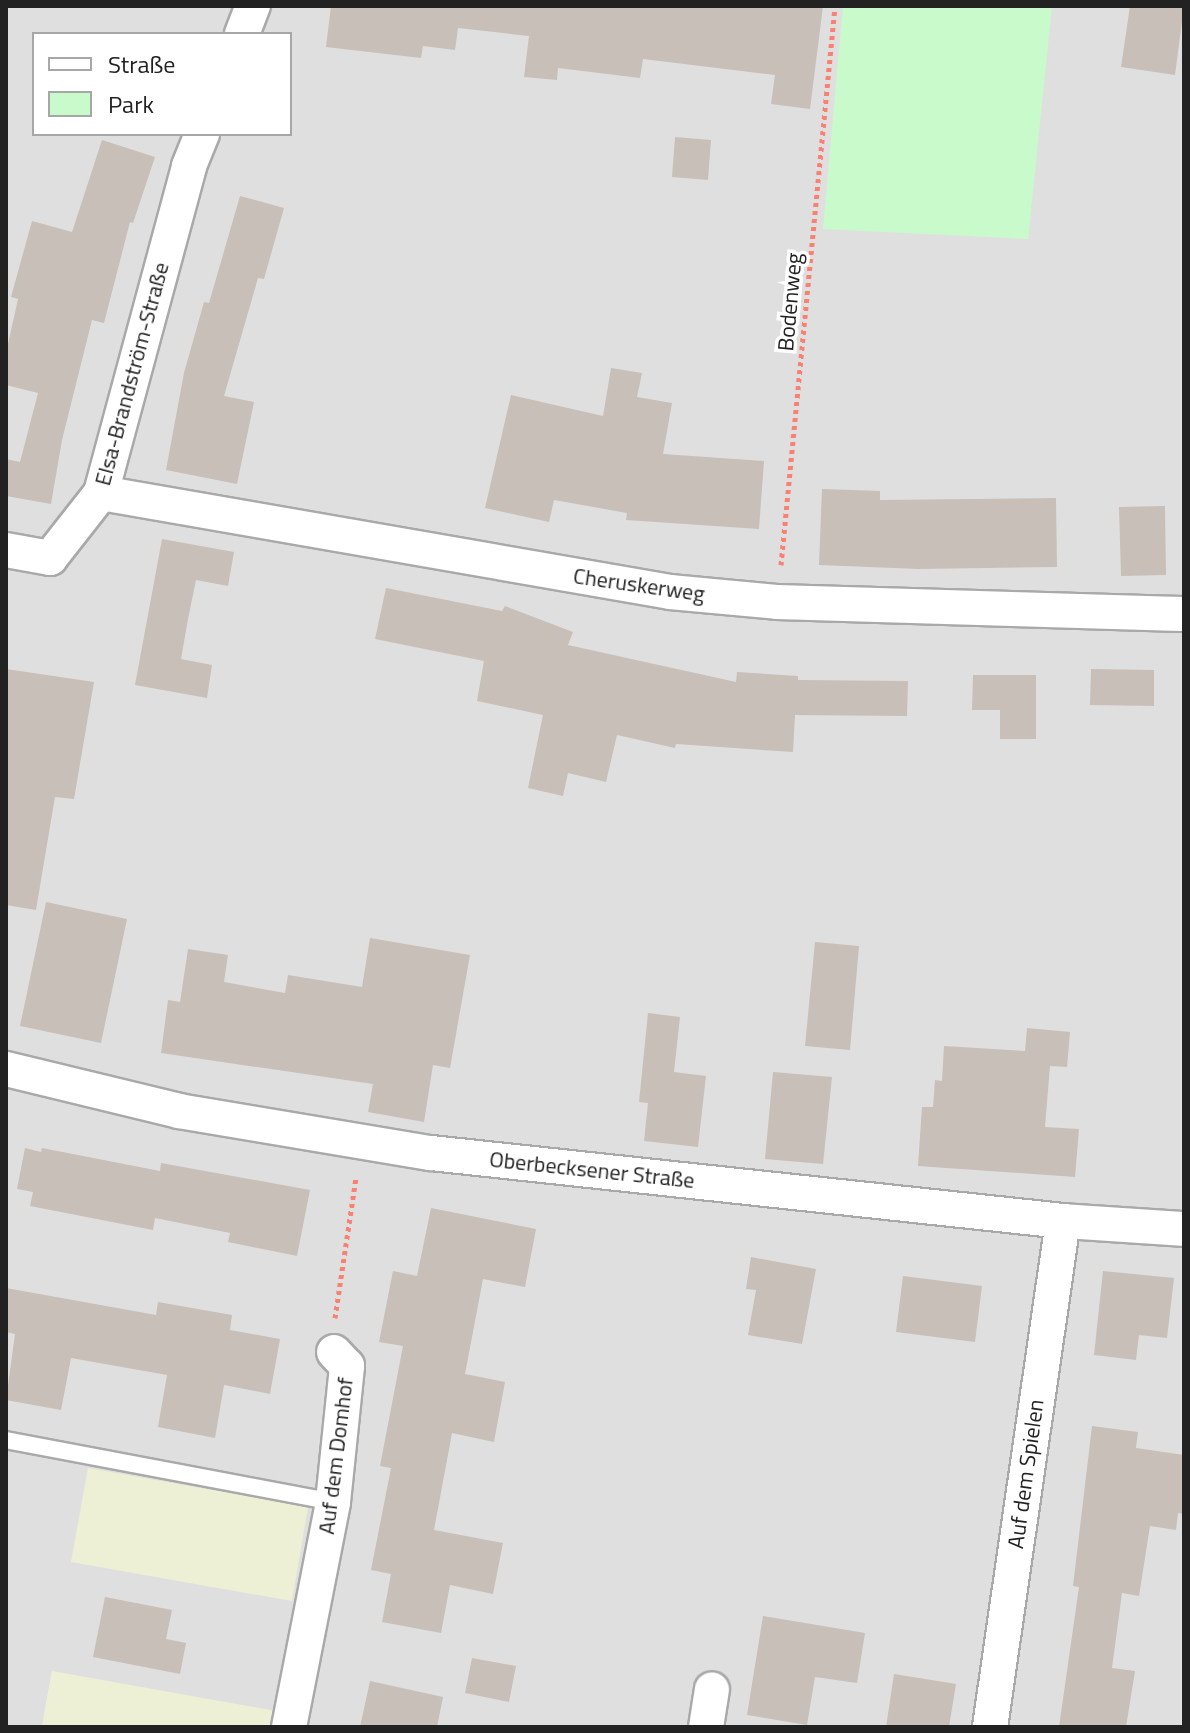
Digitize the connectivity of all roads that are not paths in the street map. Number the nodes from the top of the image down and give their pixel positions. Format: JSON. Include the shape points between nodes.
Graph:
{"nodes":[{"id":1,"x":253,"y":6,"type":"edge"},
{"id":2,"x":243,"y":32,"type":"edge"},
{"id":3,"x":201,"y":136,"type":"edge"},
{"id":4,"x":101,"y":493,"type":"junction"},
{"id":5,"x":6,"y":550,"type":"edge"},
{"id":6,"x":1184,"y":614,"type":"edge"},
{"id":7,"x":6,"y":1069,"type":"edge"},
{"id":8,"x":1063,"y":1221,"type":"junction"},
{"id":9,"x":1184,"y":1229,"type":"edge"},
{"id":10,"x":334,"y":1352,"type":"road end"},
{"id":11,"x":6,"y":1440,"type":"edge"},
{"id":12,"x":333,"y":1502,"type":"junction"},
{"id":13,"x":712,"y":1689,"type":"dead end"},
{"id":14,"x":289,"y":1727,"type":"edge"},
{"id":15,"x":706,"y":1727,"type":"edge"},
{"id":16,"x":990,"y":1727,"type":"edge"}],
"edges":[{"from":1,"to":2,"type":"street"},
{"from":3,"to":4,"type":"street","name":"Elsa-Brandström-Straße"},
{"from":4,"to":5,"type":"street","name":"Elsa-Brandström-Straße","via":[[50,558]]},
{"from":4,"to":6,"type":"street","name":"Cheruskerweg","via":[[670,592],[777,602]]},
{"from":7,"to":8,"type":"street","name":"Oberbecksener Straße","via":[[179,1111],[431,1153]]},
{"from":8,"to":9,"type":"street","name":"Oberbecksener Straße"},
{"from":8,"to":16,"type":"street","name":"Auf dem Spielen"},
{"from":10,"to":12,"type":"street","name":"Auf dem Domhof","via":[[347,1366]]},
{"from":11,"to":12,"type":"lane"},
{"from":12,"to":14,"type":"street","name":"Auf dem Domhof"},
{"from":13,"to":15,"type":"street"}]}
